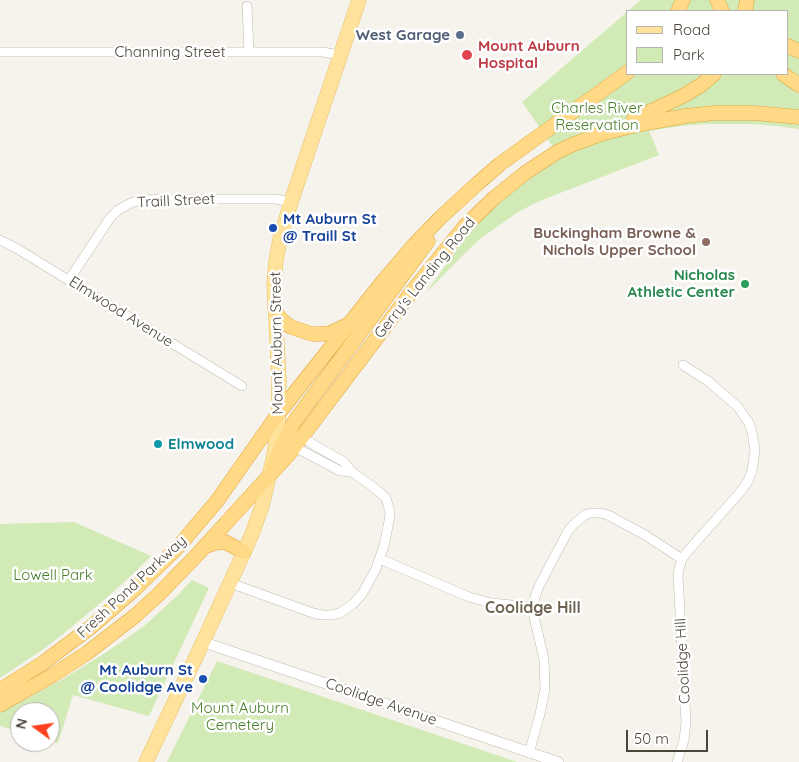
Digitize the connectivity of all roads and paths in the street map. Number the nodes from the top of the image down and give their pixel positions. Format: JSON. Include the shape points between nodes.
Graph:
{"nodes":[{"id":1,"x":359,"y":0,"type":"edge"},
{"id":2,"x":247,"y":6,"type":"dead end"},
{"id":3,"x":0,"y":52,"type":"edge"},
{"id":4,"x":249,"y":52,"type":"junction"},
{"id":5,"x":340,"y":55,"type":"junction"},
{"id":6,"x":625,"y":73,"type":"edge"},
{"id":7,"x":713,"y":75,"type":"edge"},
{"id":8,"x":784,"y":75,"type":"edge"},
{"id":9,"x":799,"y":85,"type":"edge"},
{"id":10,"x":799,"y":118,"type":"edge"},
{"id":11,"x":604,"y":133,"type":"junction"},
{"id":12,"x":469,"y":190,"type":"junction"},
{"id":13,"x":291,"y":202,"type":"junction"},
{"id":14,"x":0,"y":240,"type":"edge"},
{"id":15,"x":68,"y":280,"type":"junction"},
{"id":16,"x":275,"y":307,"type":"junction"},
{"id":17,"x":351,"y":321,"type":"junction"},
{"id":18,"x":683,"y":365,"type":"dead end"},
{"id":19,"x":242,"y":386,"type":"dead end"},
{"id":20,"x":278,"y":414,"type":"junction"},
{"id":21,"x":299,"y":442,"type":"junction"},
{"id":22,"x":269,"y":476,"type":"junction"},
{"id":23,"x":204,"y":547,"type":"junction"},
{"id":24,"x":244,"y":552,"type":"junction"},
{"id":25,"x":380,"y":559,"type":"junction"},
{"id":26,"x":682,"y":559,"type":"junction"},
{"id":27,"x":230,"y":583,"type":"junction"},
{"id":28,"x":533,"y":607,"type":"junction"},
{"id":29,"x":203,"y":642,"type":"junction"},
{"id":30,"x":0,"y":690,"type":"edge"},
{"id":31,"x":0,"y":705,"type":"edge"},
{"id":32,"x":529,"y":753,"type":"junction"},
{"id":33,"x":146,"y":762,"type":"edge"},
{"id":34,"x":558,"y":762,"type":"edge"},
{"id":35,"x":677,"y":762,"type":"edge"}],
"edges":[{"from":1,"to":5,"type":"main road","name":"Mount Auburn Street"},
{"from":2,"to":4,"type":"street"},
{"from":3,"to":4,"type":"street","name":"Channing Street"},
{"from":4,"to":5,"type":"street","name":"Channing Street"},
{"from":5,"to":13,"type":"main road","name":"Mount Auburn Street"},
{"from":6,"to":12,"type":"highway","name":"Gerry's Landing Road"},
{"from":7,"to":11,"type":"highway","via":[[683,96]]},
{"from":8,"to":9,"type":"highway"},
{"from":10,"to":11,"type":"highway","name":"Gerry's Landing Road","via":[[754,113],[705,114]]},
{"from":11,"to":21,"type":"highway","name":"Gerry's Landing Road","via":[[549,157],[479,211],[434,263]]},
{"from":12,"to":17,"type":"highway","name":"Gerry's Landing Road","via":[[408,251]]},
{"from":12,"to":22,"type":"highway","via":[[300,413]]},
{"from":13,"to":15,"type":"street","name":"Traill Street","via":[[275,199],[167,199],[133,202],[110,218]]},
{"from":13,"to":16,"type":"main road","name":"Mount Auburn Street","via":[[277,254]]},
{"from":14,"to":15,"type":"street","name":"Elmwood Avenue"},
{"from":15,"to":19,"type":"street","name":"Elmwood Avenue"},
{"from":16,"to":17,"type":"highway","via":[[285,324],[312,334],[334,332]]},
{"from":16,"to":20,"type":"main road","name":"Mount Auburn Street"},
{"from":17,"to":20,"type":"highway","name":"Gerry's Landing Road"},
{"from":18,"to":26,"type":"street","via":[[738,407],[750,423],[755,450],[752,472],[742,490]]},
{"from":20,"to":22,"type":"main road","name":"Mount Auburn Street"},
{"from":20,"to":30,"type":"highway","name":"Fresh Pond Parkway","via":[[217,501],[165,560],[81,635]]},
{"from":21,"to":22,"type":"highway","name":"Gerry's Landing Road"},
{"from":21,"to":25,"type":"street","via":[[340,471],[352,472],[386,498],[390,521]]},
{"from":22,"to":23,"type":"highway","name":"Fresh Pond Parkway"},
{"from":22,"to":24,"type":"main road","name":"Mount Auburn Street","via":[[259,516]]},
{"from":23,"to":24,"type":"highway","via":[[225,542]]},
{"from":23,"to":31,"type":"highway","name":"Fresh Pond Parkway","via":[[145,607],[103,641]]},
{"from":24,"to":27,"type":"main road","name":"Mount Auburn Street"},
{"from":25,"to":27,"type":"street","via":[[369,583],[353,604],[331,615],[313,613]]},
{"from":25,"to":28,"type":"street","via":[[469,597],[491,603]]},
{"from":26,"to":28,"type":"street","via":[[608,516],[591,513],[578,519],[568,531],[539,586]]},
{"from":26,"to":35,"type":"street","name":"Coolidge Hill","via":[[678,576],[686,722]]},
{"from":27,"to":29,"type":"main road","name":"Mount Auburn Street"},
{"from":28,"to":32,"type":"street","via":[[544,659],[545,689]]},
{"from":29,"to":32,"type":"street","name":"Coolidge Avenue"},
{"from":29,"to":33,"type":"main road","name":"Mount Auburn Street"},
{"from":32,"to":34,"type":"street","name":"Coolidge Avenue"}]}
